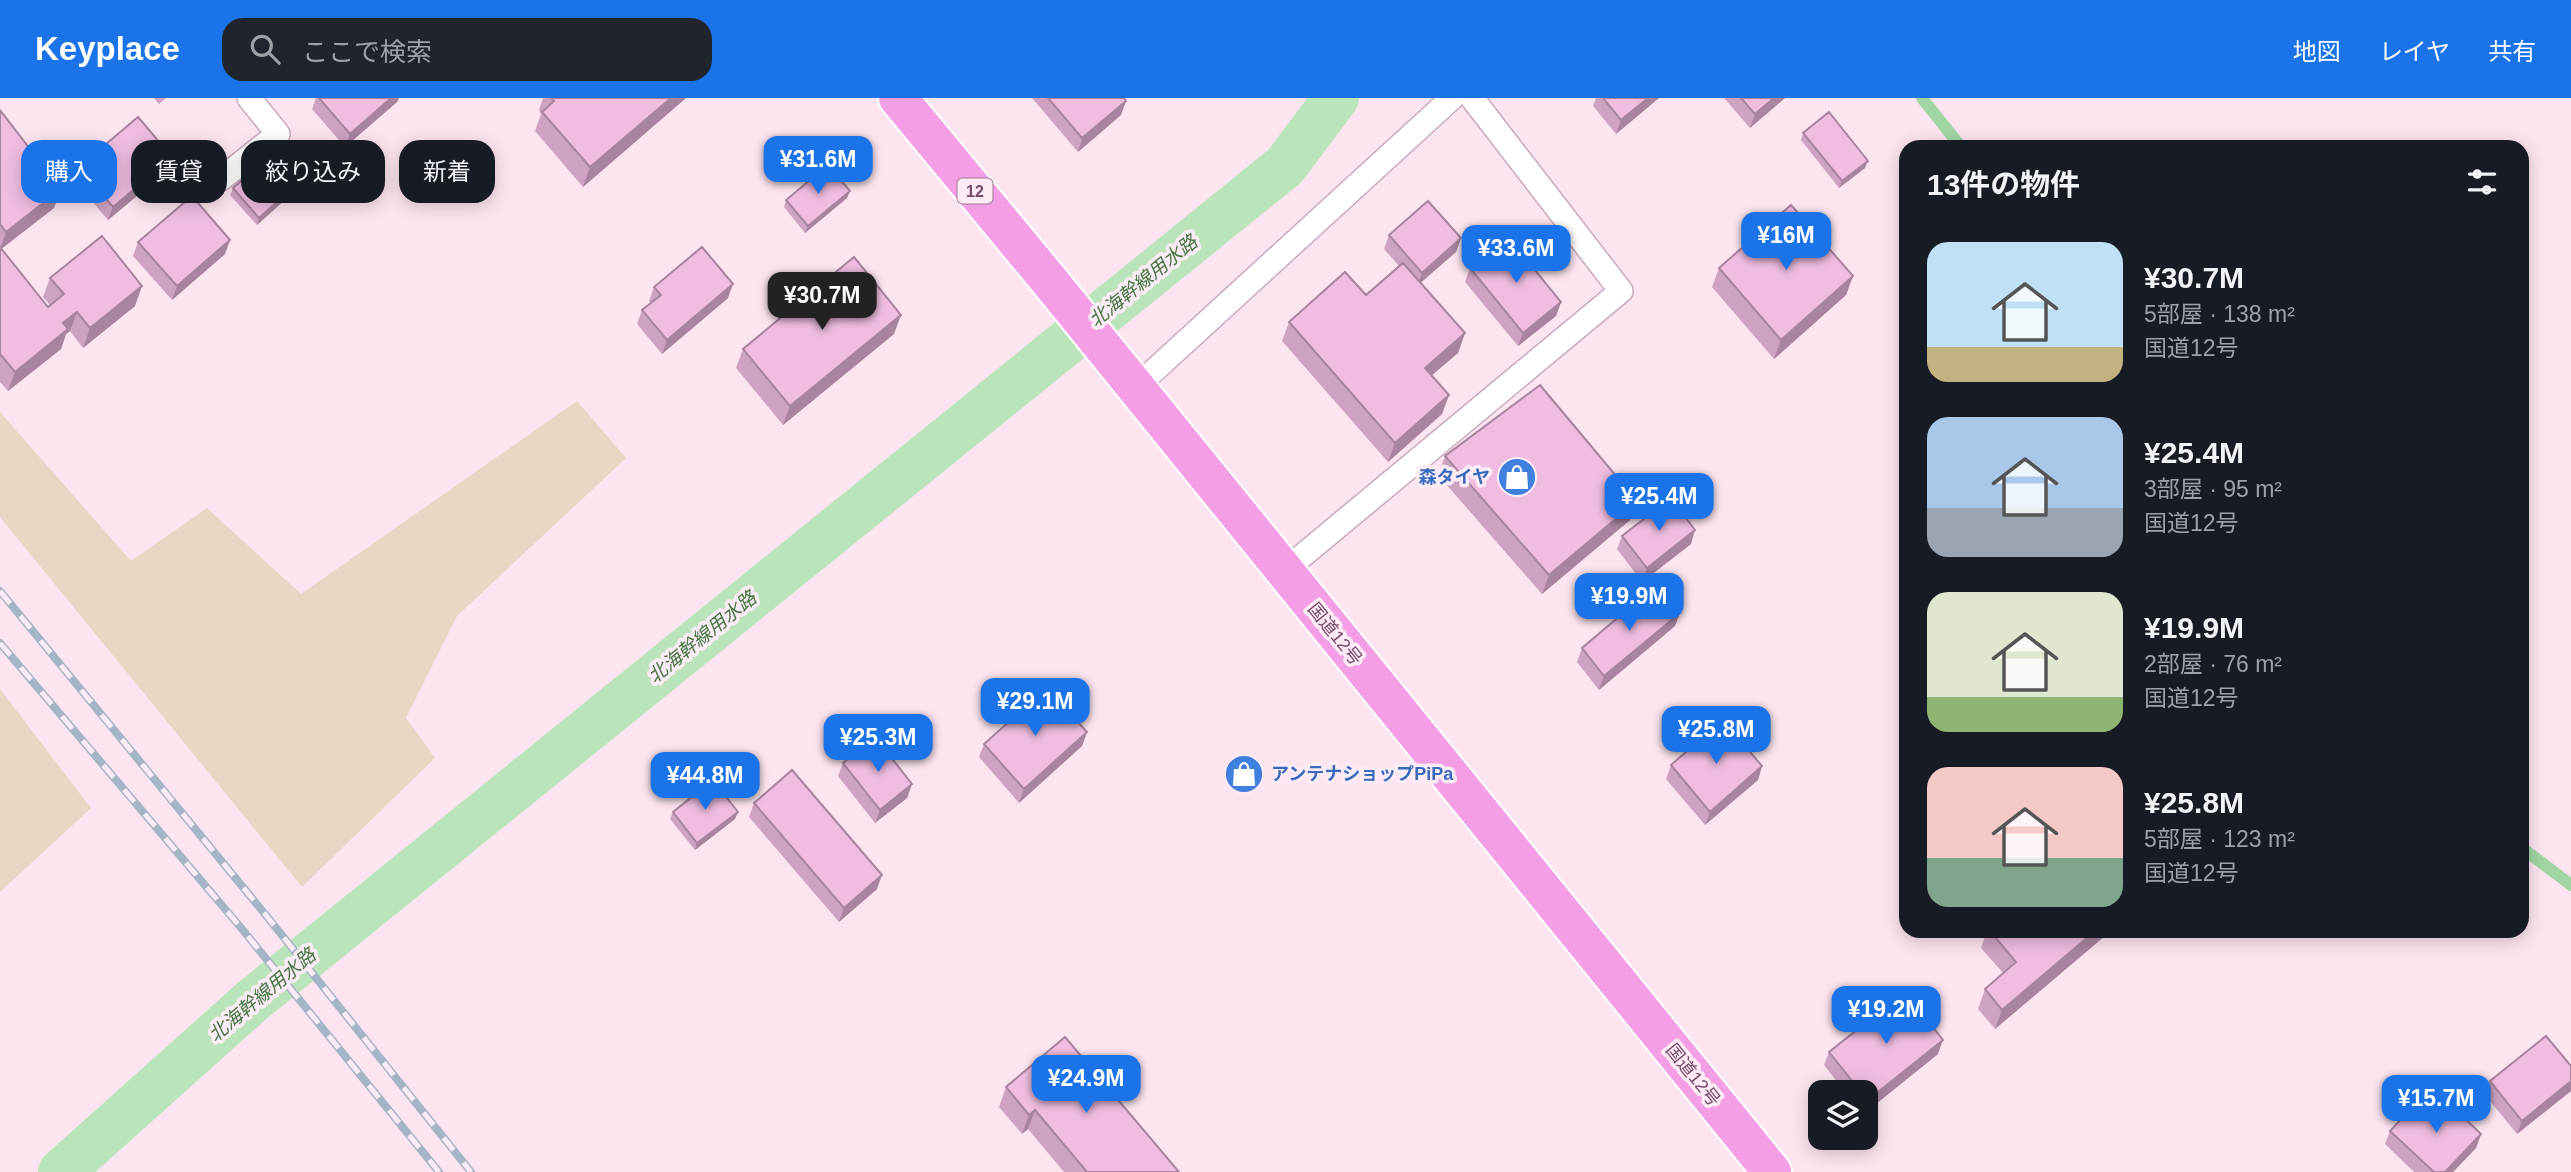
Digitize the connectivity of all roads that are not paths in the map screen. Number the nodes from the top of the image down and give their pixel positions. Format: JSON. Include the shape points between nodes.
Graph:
{"nodes":[{"id":1,"x":249,"y":98,"type":"edge"},
{"id":2,"x":898,"y":98,"type":"edge"},
{"id":3,"x":1452,"y":98,"type":"edge"},
{"id":4,"x":1472,"y":98,"type":"edge"},
{"id":5,"x":227,"y":174,"type":"edge"},
{"id":6,"x":1127,"y":378,"type":"junction"},
{"id":7,"x":1284,"y":571,"type":"junction"},
{"id":8,"x":1772,"y":1172,"type":"edge"}],
"edges":[{"from":1,"to":5,"type":"lane","via":[[278,134]]},
{"from":2,"to":6,"type":"highway","name":"国道12号","number":"12"},
{"from":3,"to":6,"type":"lane"},
{"from":4,"to":7,"type":"lane","via":[[1621,291]]},
{"from":6,"to":7,"type":"highway","name":"国道12号","number":"12"},
{"from":7,"to":8,"type":"highway","name":"国道12号","number":"12"}]}
